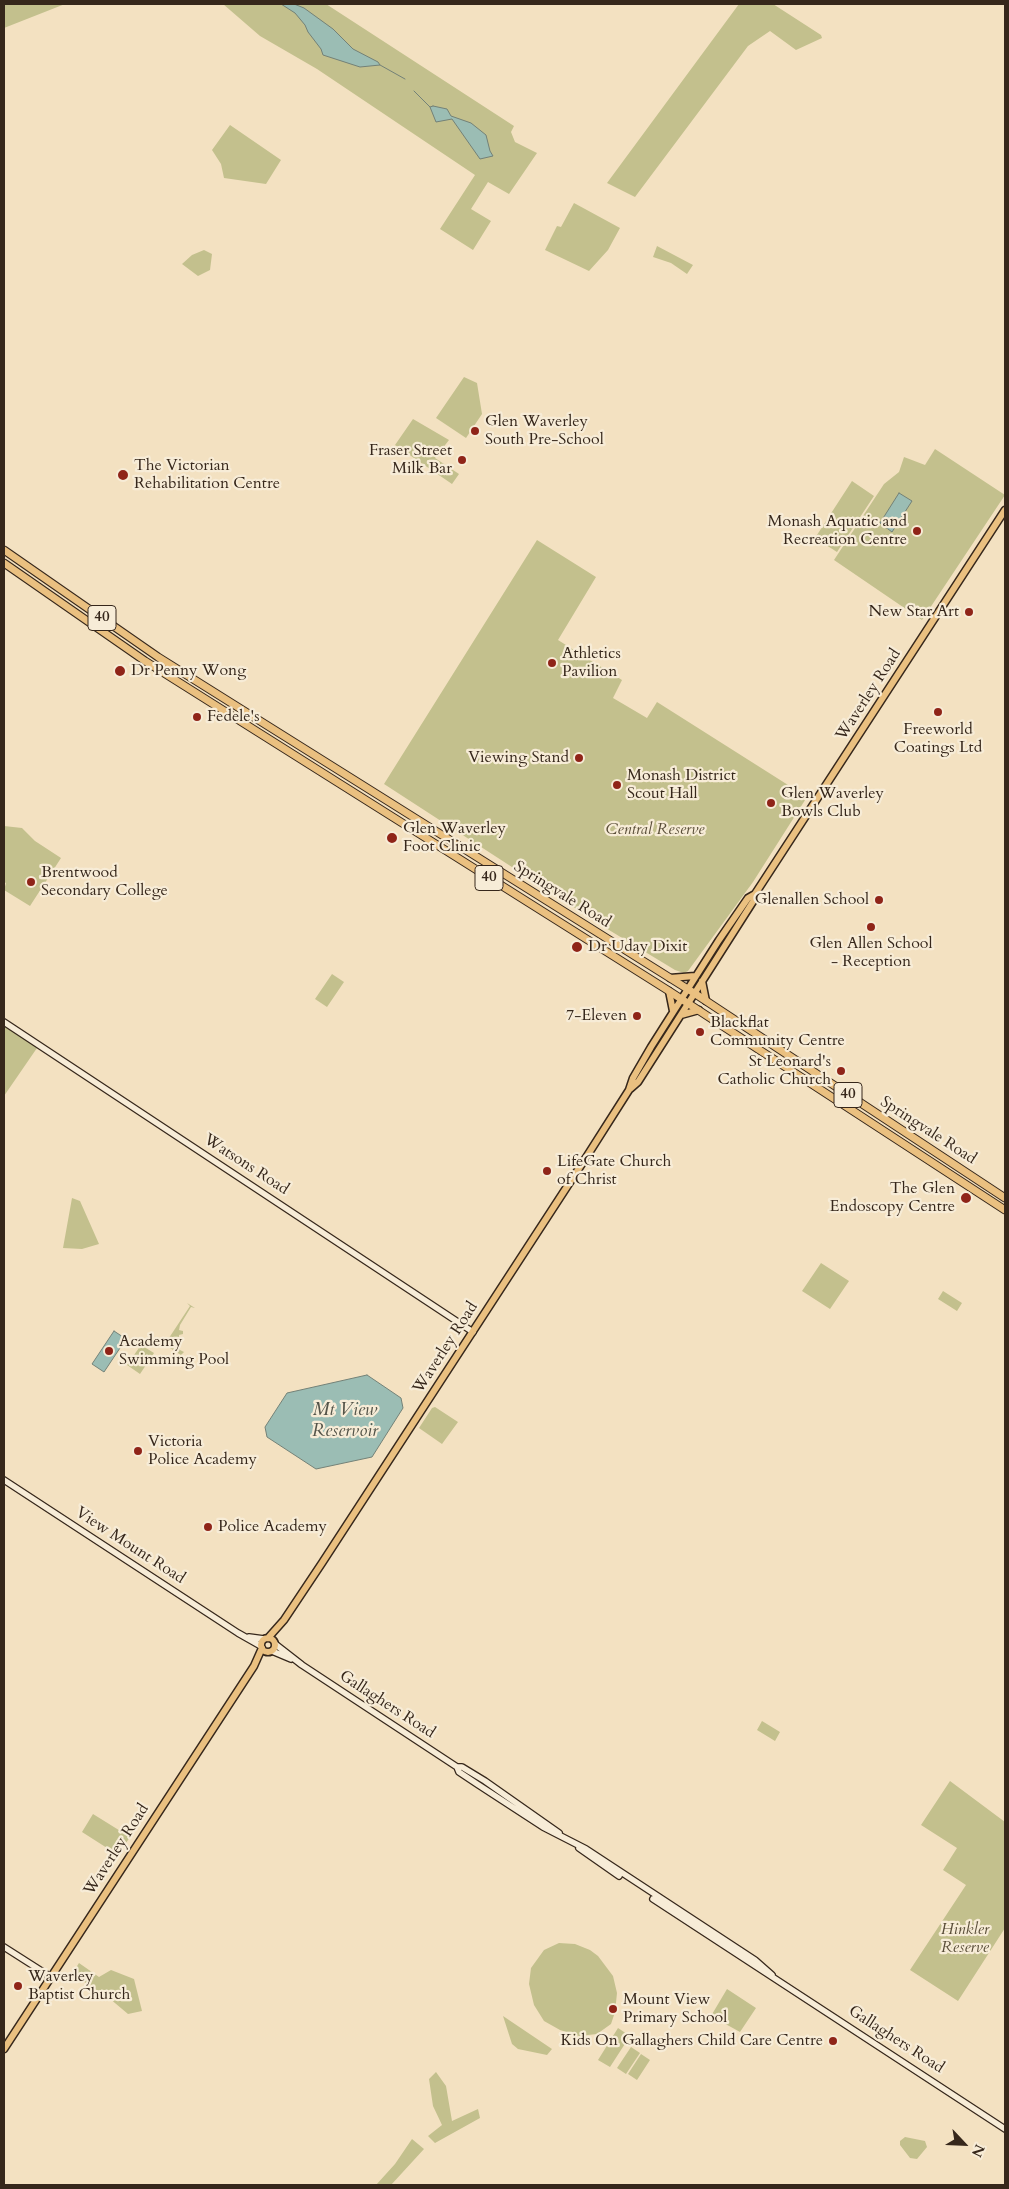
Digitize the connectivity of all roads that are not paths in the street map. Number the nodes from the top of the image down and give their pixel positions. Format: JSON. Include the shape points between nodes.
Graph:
{"nodes":[{"id":1,"x":1005,"y":510,"type":"edge"},
{"id":2,"x":4,"y":550,"type":"edge"},
{"id":3,"x":4,"y":563,"type":"edge"},
{"id":4,"x":755,"y":894,"type":"junction"},
{"id":5,"x":696,"y":976,"type":"junction"},
{"id":6,"x":670,"y":978,"type":"junction"},
{"id":7,"x":702,"y":981,"type":"junction"},
{"id":8,"x":687,"y":989,"type":"junction"},
{"id":9,"x":669,"y":991,"type":"junction"},
{"id":10,"x":694,"y":994,"type":"junction"},
{"id":11,"x":681,"y":999,"type":"junction"},
{"id":12,"x":706,"y":1001,"type":"junction"},
{"id":13,"x":688,"y":1003,"type":"junction"},
{"id":14,"x":699,"y":1010,"type":"junction"},
{"id":15,"x":673,"y":1011,"type":"junction"},
{"id":16,"x":680,"y":1014,"type":"junction"},
{"id":17,"x":4,"y":1022,"type":"edge"},
{"id":18,"x":793,"y":1059,"type":"junction"},
{"id":19,"x":789,"y":1068,"type":"junction"},
{"id":20,"x":629,"y":1090,"type":"junction"},
{"id":21,"x":1005,"y":1198,"type":"edge"},
{"id":22,"x":1005,"y":1210,"type":"edge"},
{"id":23,"x":473,"y":1332,"type":"junction"},
{"id":24,"x":4,"y":1480,"type":"edge"},
{"id":25,"x":284,"y":1620,"type":"junction"},
{"id":26,"x":275,"y":1643,"type":"junction"},
{"id":27,"x":266,"y":1646,"type":"junction"},
{"id":28,"x":302,"y":1665,"type":"junction"},
{"id":29,"x":4,"y":1947,"type":"edge"},
{"id":30,"x":51,"y":1977,"type":"junction"},
{"id":31,"x":4,"y":2050,"type":"edge"},
{"id":32,"x":1005,"y":2129,"type":"edge"}],
"edges":[{"from":1,"to":4,"type":"main road","name":"Waverley Road"},
{"from":2,"to":6,"type":"highway","name":"Springvale Road","number":"40","via":[[158,657]]},
{"from":3,"to":9,"type":"highway","name":"Springvale Road","number":"40","via":[[145,661]]},
{"from":4,"to":5,"type":"main road","name":"Waverley Road","via":[[748,898]]},
{"from":4,"to":7,"type":"main road","name":"Waverley Road"},
{"from":5,"to":6,"type":"main road"},
{"from":5,"to":8,"type":"main road","name":"Waverley Road"},
{"from":6,"to":8,"type":"highway","name":"Springvale Road","number":"40"},
{"from":7,"to":10,"type":"main road","name":"Waverley Road"},
{"from":7,"to":12,"type":"main road"},
{"from":8,"to":10,"type":"highway","name":"Springvale Road","number":"40"},
{"from":8,"to":11,"type":"main road","name":"Waverley Road"},
{"from":9,"to":11,"type":"highway","name":"Springvale Road","number":"40"},
{"from":9,"to":15,"type":"main road"},
{"from":10,"to":12,"type":"highway","name":"Springvale Road","number":"40"},
{"from":10,"to":13,"type":"main road","name":"Waverley Road"},
{"from":11,"to":13,"type":"highway","name":"Springvale Road","number":"40"},
{"from":11,"to":15,"type":"main road","name":"Waverley Road"},
{"from":12,"to":18,"type":"highway","name":"Springvale Road","number":"40"},
{"from":13,"to":14,"type":"highway","name":"Springvale Road","number":"40"},
{"from":13,"to":16,"type":"main road","name":"Waverley Road"},
{"from":14,"to":16,"type":"main road"},
{"from":14,"to":19,"type":"highway","name":"Springvale Road","number":"40"},
{"from":15,"to":20,"type":"main road","name":"Waverley Road"},
{"from":16,"to":20,"type":"main road","name":"Waverley Road","via":[[638,1082]]},
{"from":17,"to":23,"type":"street","name":"Watsons Road"},
{"from":18,"to":19,"type":"highway"},
{"from":18,"to":21,"type":"highway","name":"Springvale Road","number":"40"},
{"from":19,"to":22,"type":"highway","name":"Springvale Road","number":"40"},
{"from":20,"to":23,"type":"main road","name":"Waverley Road"},
{"from":23,"to":25,"type":"main road","name":"Waverley Road"},
{"from":24,"to":27,"type":"street","name":"View Mount Road","via":[[242,1635]]},
{"from":25,"to":26,"type":"main road","name":"Waverley Road"},
{"from":25,"to":27,"type":"main road","name":"Waverley Road"},
{"from":26,"to":27,"type":"main road","name":"Waverley Road"},
{"from":26,"to":28,"type":"street","name":"Gallaghers Road"},
{"from":27,"to":28,"type":"street","name":"Gallaghers Road"},
{"from":27,"to":30,"type":"main road","name":"Waverley Road"},
{"from":28,"to":32,"type":"street","name":"Gallaghers Road","via":[[457,1767],[462,1767],[511,1803],[586,1849]]},
{"from":29,"to":30,"type":"street"},
{"from":30,"to":31,"type":"main road","name":"Waverley Road"}]}
